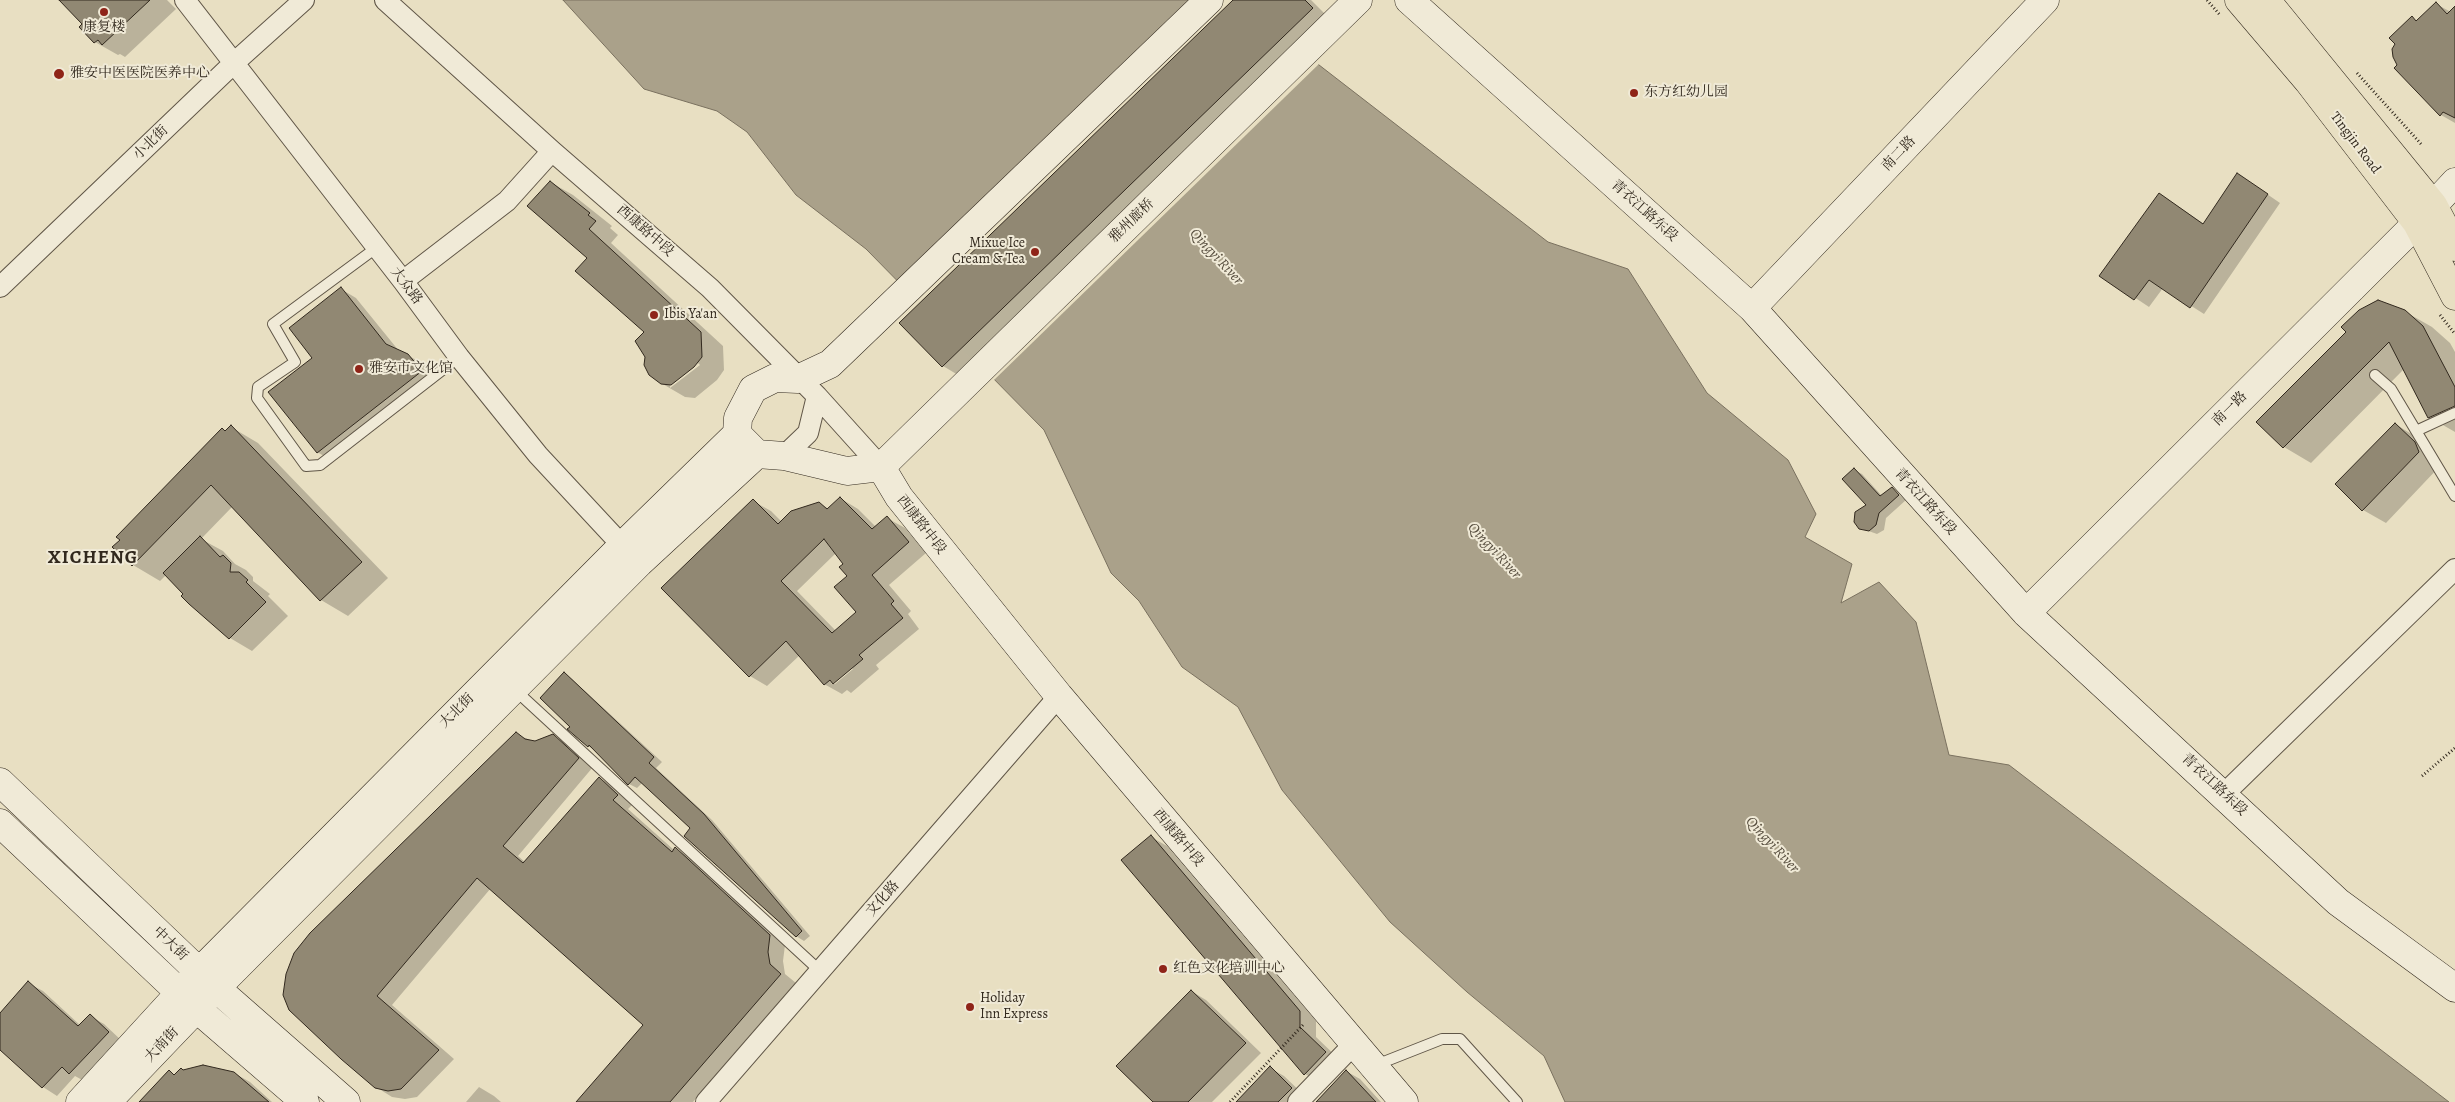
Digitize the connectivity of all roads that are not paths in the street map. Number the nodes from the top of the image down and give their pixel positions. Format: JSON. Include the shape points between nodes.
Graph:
{"nodes":[{"id":1,"x":185,"y":0,"type":"edge"},
{"id":2,"x":304,"y":0,"type":"edge"},
{"id":3,"x":385,"y":0,"type":"edge"},
{"id":4,"x":1209,"y":0,"type":"edge"},
{"id":5,"x":1358,"y":0,"type":"edge"},
{"id":6,"x":1409,"y":0,"type":"edge"},
{"id":7,"x":2045,"y":0,"type":"edge"},
{"id":8,"x":2239,"y":0,"type":"edge"},
{"id":9,"x":2273,"y":2,"type":"edge"},
{"id":10,"x":235,"y":62,"type":"junction"},
{"id":11,"x":552,"y":151,"type":"junction"},
{"id":12,"x":2455,"y":182,"type":"edge"},
{"id":13,"x":2425,"y":214,"type":"junction"},
{"id":14,"x":2455,"y":247,"type":"edge"},
{"id":15,"x":376,"y":248,"type":"junction"},
{"id":16,"x":403,"y":281,"type":"junction"},
{"id":17,"x":0,"y":287,"type":"edge"},
{"id":18,"x":2445,"y":302,"type":"edge"},
{"id":19,"x":1752,"y":308,"type":"junction"},
{"id":20,"x":458,"y":357,"type":"junction"},
{"id":21,"x":2375,"y":375,"type":"dead end"},
{"id":22,"x":808,"y":388,"type":"junction"},
{"id":23,"x":2455,"y":413,"type":"edge"},
{"id":24,"x":2416,"y":431,"type":"junction"},
{"id":25,"x":737,"y":434,"type":"junction"},
{"id":26,"x":757,"y":454,"type":"junction"},
{"id":27,"x":784,"y":456,"type":"junction"},
{"id":28,"x":881,"y":466,"type":"junction"},
{"id":29,"x":2455,"y":496,"type":"edge"},
{"id":30,"x":631,"y":554,"type":"junction"},
{"id":31,"x":2455,"y":569,"type":"edge"},
{"id":32,"x":2026,"y":613,"type":"junction"},
{"id":33,"x":514,"y":688,"type":"junction"},
{"id":34,"x":1059,"y":696,"type":"junction"},
{"id":35,"x":0,"y":782,"type":"edge"},
{"id":36,"x":2224,"y":794,"type":"junction"},
{"id":37,"x":0,"y":823,"type":"edge"},
{"id":38,"x":820,"y":971,"type":"junction"},
{"id":39,"x":207,"y":980,"type":"junction"},
{"id":40,"x":2455,"y":988,"type":"edge"},
{"id":41,"x":189,"y":1001,"type":"junction"},
{"id":42,"x":1354,"y":1044,"type":"junction"},
{"id":43,"x":1372,"y":1067,"type":"junction"},
{"id":44,"x":80,"y":1102,"type":"edge"},
{"id":45,"x":107,"y":1102,"type":"edge"},
{"id":46,"x":305,"y":1102,"type":"edge"},
{"id":47,"x":346,"y":1102,"type":"edge"},
{"id":48,"x":706,"y":1102,"type":"edge"},
{"id":49,"x":1298,"y":1102,"type":"edge"},
{"id":50,"x":1404,"y":1102,"type":"edge"},
{"id":51,"x":1517,"y":1102,"type":"edge"}],
"edges":[{"from":1,"to":10,"type":"street","name":"大众路"},
{"from":2,"to":10,"type":"street","name":"小北街"},
{"from":3,"to":11,"type":"street","name":"西康路中段"},
{"from":4,"to":22,"type":"main road"},
{"from":5,"to":28,"type":"main road","name":"雅州廊桥"},
{"from":6,"to":19,"type":"main road","name":"青衣江路东段"},
{"from":7,"to":19,"type":"main road","name":"南二路"},
{"from":8,"to":13,"type":"main road","name":"Tingjin Road"},
{"from":9,"to":13,"type":"main road","name":"Tingjin Road"},
{"from":10,"to":15,"type":"street","name":"大众路"},
{"from":10,"to":17,"type":"street","name":"小北街"},
{"from":11,"to":16,"type":"street","via":[[507,201]]},
{"from":11,"to":22,"type":"street","name":"西康路中段","via":[[710,288]]},
{"from":12,"to":13,"type":"main road","name":"南一路"},
{"from":13,"to":14,"type":"main road","name":"Tingjin Road"},
{"from":13,"to":18,"type":"main road","name":"Tingjin Road"},
{"from":13,"to":32,"type":"main road","name":"南一路"},
{"from":15,"to":16,"type":"street","name":"大众路"},
{"from":15,"to":20,"type":"lane","via":[[273,324],[295,362],[258,387],[257,398],[306,466],[320,464]]},
{"from":16,"to":20,"type":"street","name":"大众路"},
{"from":19,"to":32,"type":"main road","name":"青衣江路东段"},
{"from":20,"to":30,"type":"street","name":"大众路","via":[[538,455]]},
{"from":21,"to":24,"type":"lane","via":[[2391,389]]},
{"from":22,"to":25,"type":"main road","via":[[775,378],[753,389],[738,418]]},
{"from":22,"to":27,"type":"street","via":[[808,432]]},
{"from":22,"to":28,"type":"street","name":"西康路中段"},
{"from":23,"to":24,"type":"lane"},
{"from":24,"to":29,"type":"lane"},
{"from":25,"to":26,"type":"main road"},
{"from":25,"to":30,"type":"main road","name":"大北街"},
{"from":26,"to":27,"type":"main road"},
{"from":26,"to":30,"type":"main road","name":"大北街"},
{"from":27,"to":28,"type":"main road","via":[[847,471]]},
{"from":28,"to":34,"type":"main road","name":"西康路中段","via":[[899,498]]},
{"from":30,"to":33,"type":"main road","name":"大北街"},
{"from":30,"to":39,"type":"main road","name":"大北街"},
{"from":31,"to":36,"type":"street"},
{"from":32,"to":36,"type":"main road","name":"青衣江路东段"},
{"from":33,"to":38,"type":"lane"},
{"from":33,"to":39,"type":"main road","name":"大北街"},
{"from":34,"to":38,"type":"street","name":"文化路"},
{"from":34,"to":42,"type":"main road","name":"西康路中段"},
{"from":35,"to":39,"type":"main road","name":"中大街"},
{"from":36,"to":40,"type":"main road","name":"青衣江路东段","via":[[2338,902]]},
{"from":37,"to":41,"type":"main road"},
{"from":38,"to":48,"type":"street","name":"文化路"},
{"from":39,"to":41,"type":"main road","name":"大南街"},
{"from":39,"to":47,"type":"main road","name":"中大街"},
{"from":41,"to":44,"type":"main road","name":"大南街"},
{"from":41,"to":45,"type":"main road","name":"大南街"},
{"from":41,"to":46,"type":"main road"},
{"from":42,"to":43,"type":"main road","name":"西康路中段"},
{"from":42,"to":49,"type":"street"},
{"from":43,"to":50,"type":"main road","name":"西康路中段"},
{"from":43,"to":51,"type":"lane","via":[[1442,1039],[1460,1039]]}]}
